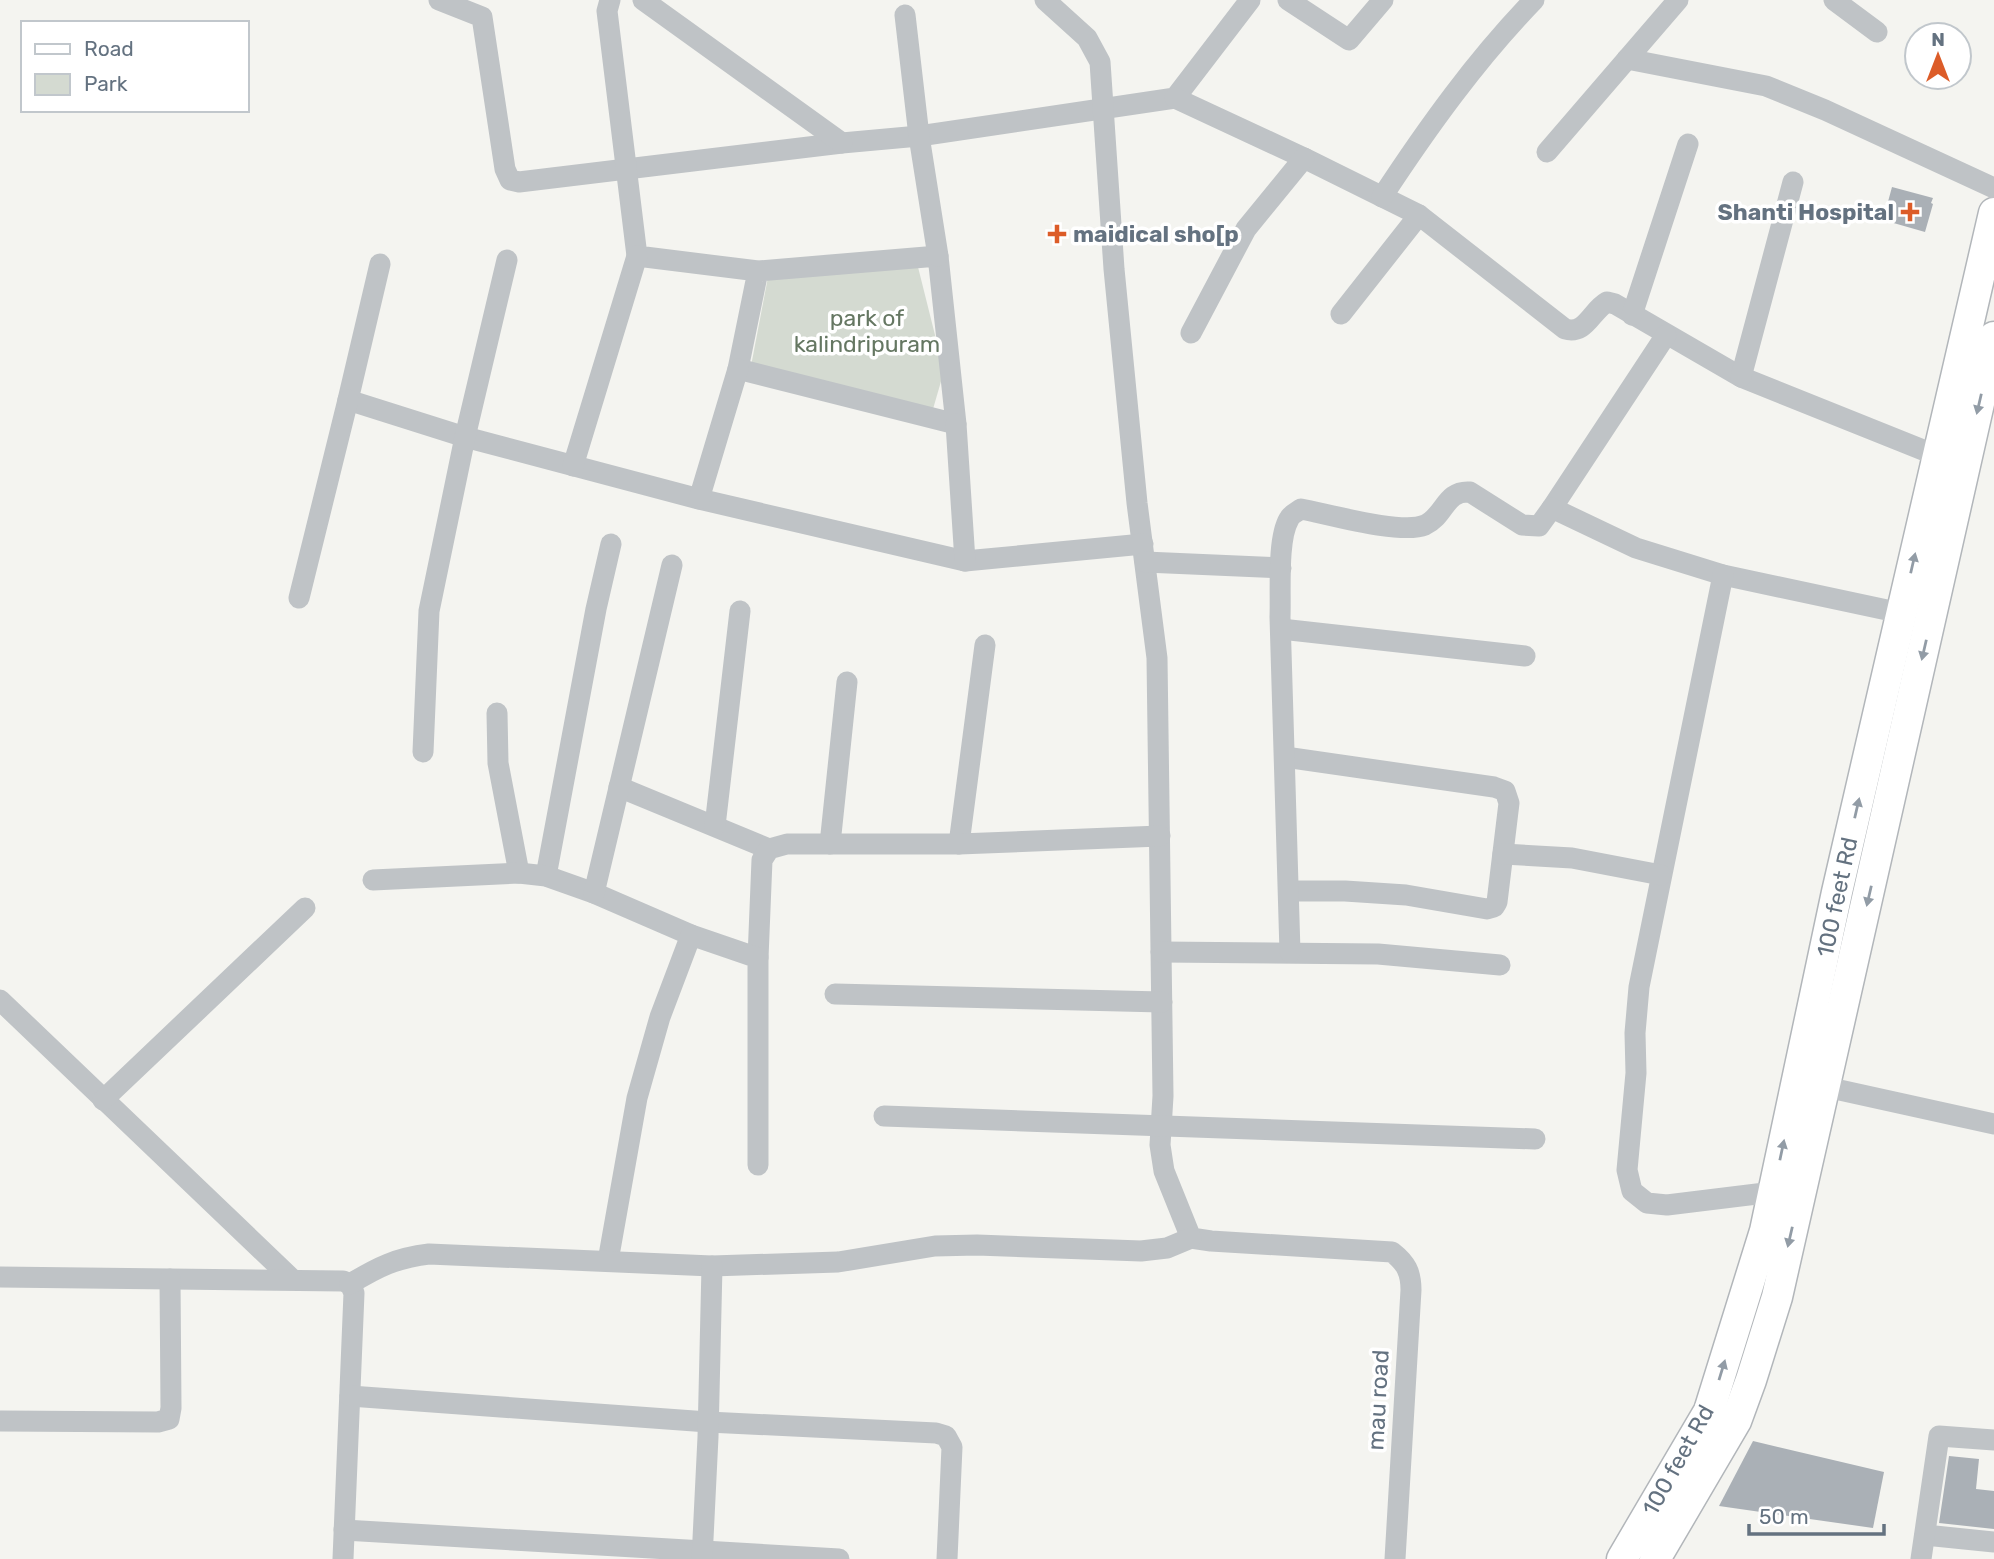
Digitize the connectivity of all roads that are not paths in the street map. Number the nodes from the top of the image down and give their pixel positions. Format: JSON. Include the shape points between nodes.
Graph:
{"nodes":[{"id":1,"x":439,"y":0,"type":"edge"},
{"id":2,"x":610,"y":0,"type":"edge"},
{"id":3,"x":643,"y":0,"type":"edge"},
{"id":4,"x":1045,"y":0,"type":"edge"},
{"id":5,"x":1250,"y":0,"type":"edge"},
{"id":6,"x":1288,"y":0,"type":"edge"},
{"id":7,"x":1382,"y":0,"type":"edge"},
{"id":8,"x":1534,"y":0,"type":"edge"},
{"id":9,"x":1834,"y":0,"type":"edge"},
{"id":10,"x":1665,"y":5,"type":"edge"},
{"id":11,"x":905,"y":15,"type":"dead end"},
{"id":12,"x":1877,"y":32,"type":"dead end"},
{"id":13,"x":1627,"y":59,"type":"junction"},
{"id":14,"x":1175,"y":98,"type":"junction"},
{"id":15,"x":1104,"y":108,"type":"junction"},
{"id":16,"x":919,"y":136,"type":"junction"},
{"id":17,"x":842,"y":143,"type":"junction"},
{"id":18,"x":1688,"y":144,"type":"dead end"},
{"id":19,"x":1547,"y":152,"type":"dead end"},
{"id":20,"x":1304,"y":158,"type":"junction"},
{"id":21,"x":625,"y":170,"type":"junction"},
{"id":22,"x":1793,"y":182,"type":"dead end"},
{"id":23,"x":1994,"y":188,"type":"edge"},
{"id":24,"x":1382,"y":197,"type":"junction"},
{"id":25,"x":1994,"y":213,"type":"edge"},
{"id":26,"x":1419,"y":215,"type":"junction"},
{"id":27,"x":637,"y":256,"type":"junction"},
{"id":28,"x":938,"y":256,"type":"junction"},
{"id":29,"x":507,"y":260,"type":"dead end"},
{"id":30,"x":380,"y":264,"type":"dead end"},
{"id":31,"x":758,"y":271,"type":"junction"},
{"id":32,"x":1341,"y":314,"type":"dead end"},
{"id":33,"x":1632,"y":315,"type":"junction"},
{"id":34,"x":1191,"y":332,"type":"dead end"},
{"id":35,"x":1665,"y":335,"type":"junction"},
{"id":36,"x":1994,"y":337,"type":"edge"},
{"id":37,"x":738,"y":369,"type":"junction"},
{"id":38,"x":1741,"y":377,"type":"junction"},
{"id":39,"x":348,"y":400,"type":"junction"},
{"id":40,"x":956,"y":424,"type":"junction"},
{"id":41,"x":465,"y":437,"type":"junction"},
{"id":42,"x":1951,"y":461,"type":"junction"},
{"id":43,"x":573,"y":466,"type":"junction"},
{"id":44,"x":699,"y":499,"type":"junction"},
{"id":45,"x":1552,"y":508,"type":"junction"},
{"id":46,"x":611,"y":544,"type":"dead end"},
{"id":47,"x":1144,"y":553,"type":"junction"},
{"id":48,"x":965,"y":561,"type":"junction"},
{"id":49,"x":672,"y":565,"type":"dead end"},
{"id":50,"x":1281,"y":568,"type":"junction"},
{"id":51,"x":1723,"y":575,"type":"junction"},
{"id":52,"x":299,"y":598,"type":"dead end"},
{"id":53,"x":740,"y":611,"type":"dead end"},
{"id":54,"x":1901,"y":613,"type":"junction"},
{"id":55,"x":1280,"y":629,"type":"junction"},
{"id":56,"x":985,"y":645,"type":"dead end"},
{"id":57,"x":1525,"y":656,"type":"dead end"},
{"id":58,"x":848,"y":682,"type":"dead end"},
{"id":59,"x":497,"y":713,"type":"dead end"},
{"id":60,"x":423,"y":752,"type":"dead end"},
{"id":61,"x":1285,"y":757,"type":"junction"},
{"id":62,"x":619,"y":787,"type":"junction"},
{"id":63,"x":715,"y":827,"type":"junction"},
{"id":64,"x":1160,"y":836,"type":"junction"},
{"id":65,"x":830,"y":844,"type":"junction"},
{"id":66,"x":959,"y":844,"type":"junction"},
{"id":67,"x":769,"y":849,"type":"junction"},
{"id":68,"x":1503,"y":854,"type":"junction"},
{"id":69,"x":519,"y":873,"type":"junction"},
{"id":70,"x":1661,"y":874,"type":"junction"},
{"id":71,"x":546,"y":876,"type":"junction"},
{"id":72,"x":373,"y":880,"type":"dead end"},
{"id":73,"x":1289,"y":891,"type":"junction"},
{"id":74,"x":594,"y":893,"type":"junction"},
{"id":75,"x":305,"y":908,"type":"dead end"},
{"id":76,"x":691,"y":935,"type":"junction"},
{"id":77,"x":1161,"y":951,"type":"junction"},
{"id":78,"x":1290,"y":951,"type":"junction"},
{"id":79,"x":758,"y":958,"type":"junction"},
{"id":80,"x":1500,"y":965,"type":"dead end"},
{"id":81,"x":835,"y":994,"type":"dead end"},
{"id":82,"x":0,"y":1000,"type":"edge"},
{"id":83,"x":1162,"y":1002,"type":"junction"},
{"id":84,"x":1826,"y":1087,"type":"junction"},
{"id":85,"x":103,"y":1100,"type":"junction"},
{"id":86,"x":884,"y":1116,"type":"dead end"},
{"id":87,"x":1994,"y":1124,"type":"edge"},
{"id":88,"x":1161,"y":1125,"type":"junction"},
{"id":89,"x":1535,"y":1139,"type":"dead end"},
{"id":90,"x":758,"y":1165,"type":"dead end"},
{"id":91,"x":1773,"y":1192,"type":"junction"},
{"id":92,"x":1191,"y":1238,"type":"junction"},
{"id":93,"x":608,"y":1261,"type":"junction"},
{"id":94,"x":712,"y":1266,"type":"junction"},
{"id":95,"x":0,"y":1277,"type":"edge"},
{"id":96,"x":170,"y":1279,"type":"junction"},
{"id":97,"x":292,"y":1279,"type":"junction"},
{"id":98,"x":350,"y":1284,"type":"junction"},
{"id":99,"x":350,"y":1396,"type":"junction"},
{"id":100,"x":0,"y":1421,"type":"edge"},
{"id":101,"x":708,"y":1422,"type":"junction"},
{"id":102,"x":1994,"y":1440,"type":"edge"},
{"id":103,"x":344,"y":1530,"type":"junction"},
{"id":104,"x":1925,"y":1535,"type":"junction"},
{"id":105,"x":1994,"y":1542,"type":"edge"},
{"id":106,"x":703,"y":1555,"type":"edge"},
{"id":107,"x":343,"y":1559,"type":"edge"},
{"id":108,"x":839,"y":1559,"type":"edge"},
{"id":109,"x":947,"y":1559,"type":"edge"},
{"id":110,"x":1395,"y":1559,"type":"edge"},
{"id":111,"x":1622,"y":1559,"type":"edge"},
{"id":112,"x":1655,"y":1559,"type":"edge"},
{"id":113,"x":1921,"y":1559,"type":"edge"}],
"edges":[{"from":1,"to":21,"type":"street","via":[[482,17],[485,23],[510,180]]},
{"from":2,"to":21,"type":"street","via":[[607,11]]},
{"from":3,"to":17,"type":"street"},
{"from":4,"to":15,"type":"street","via":[[1087,38],[1100,62]]},
{"from":5,"to":14,"type":"street"},
{"from":6,"to":7,"type":"street","via":[[1349,40]]},
{"from":8,"to":24,"type":"street","via":[[1435,117]]},
{"from":9,"to":12,"type":"street"},
{"from":10,"to":13,"type":"street"},
{"from":11,"to":16,"type":"street"},
{"from":13,"to":19,"type":"street"},
{"from":13,"to":23,"type":"street","via":[[1766,86]]},
{"from":14,"to":15,"type":"street"},
{"from":14,"to":20,"type":"street"},
{"from":15,"to":16,"type":"street"},
{"from":15,"to":47,"type":"street","via":[[1114,269]]},
{"from":16,"to":17,"type":"street"},
{"from":16,"to":28,"type":"street"},
{"from":17,"to":21,"type":"street"},
{"from":18,"to":33,"type":"street"},
{"from":20,"to":24,"type":"street"},
{"from":20,"to":34,"type":"street","via":[[1246,229]]},
{"from":21,"to":27,"type":"street"},
{"from":22,"to":38,"type":"street"},
{"from":24,"to":26,"type":"street"},
{"from":25,"to":42,"type":"main road","name":"100 feet Rd"},
{"from":26,"to":32,"type":"street"},
{"from":26,"to":33,"type":"street","via":[[1565,329],[1582,327],[1607,302]]},
{"from":27,"to":31,"type":"street"},
{"from":27,"to":43,"type":"street"},
{"from":28,"to":31,"type":"street"},
{"from":28,"to":40,"type":"street"},
{"from":29,"to":41,"type":"street"},
{"from":30,"to":39,"type":"street"},
{"from":31,"to":37,"type":"street"},
{"from":33,"to":35,"type":"street"},
{"from":35,"to":38,"type":"street"},
{"from":35,"to":45,"type":"street"},
{"from":36,"to":42,"type":"main road","one_way":true},
{"from":37,"to":40,"type":"street"},
{"from":37,"to":44,"type":"street"},
{"from":38,"to":42,"type":"street"},
{"from":39,"to":41,"type":"street"},
{"from":39,"to":52,"type":"street"},
{"from":40,"to":48,"type":"street"},
{"from":41,"to":43,"type":"street"},
{"from":41,"to":60,"type":"street","via":[[429,611]]},
{"from":54,"to":42,"type":"main road","name":"100 feet Rd","one_way":true},
{"from":42,"to":84,"type":"main road","one_way":true},
{"from":43,"to":44,"type":"street"},
{"from":44,"to":48,"type":"street"},
{"from":45,"to":50,"type":"street","via":[[1539,526],[1530,527],[1470,492],[1462,492],[1451,495],[1436,518],[1411,528],[1301,509],[1290,516],[1284,532]]},
{"from":45,"to":51,"type":"street","via":[[1636,548]]},
{"from":46,"to":71,"type":"street"},
{"from":47,"to":48,"type":"street"},
{"from":47,"to":50,"type":"street"},
{"from":47,"to":64,"type":"street","via":[[1157,658]]},
{"from":49,"to":62,"type":"street"},
{"from":50,"to":55,"type":"street"},
{"from":51,"to":54,"type":"street"},
{"from":51,"to":70,"type":"street"},
{"from":53,"to":63,"type":"street"},
{"from":91,"to":54,"type":"main road","name":"100 feet Rd","one_way":true},
{"from":55,"to":57,"type":"street"},
{"from":55,"to":61,"type":"street"},
{"from":56,"to":66,"type":"street"},
{"from":58,"to":65,"type":"street"},
{"from":59,"to":69,"type":"street","via":[[498,763]]},
{"from":61,"to":68,"type":"street","via":[[1505,791],[1509,803]]},
{"from":61,"to":73,"type":"street"},
{"from":62,"to":63,"type":"street"},
{"from":62,"to":74,"type":"street"},
{"from":63,"to":67,"type":"street"},
{"from":64,"to":66,"type":"street"},
{"from":64,"to":77,"type":"street"},
{"from":65,"to":66,"type":"street"},
{"from":65,"to":67,"type":"street"},
{"from":67,"to":79,"type":"street","via":[[762,860]]},
{"from":68,"to":70,"type":"street","via":[[1572,858]]},
{"from":68,"to":73,"type":"street","via":[[1497,902],[1487,909],[1406,895]]},
{"from":69,"to":71,"type":"street"},
{"from":69,"to":72,"type":"street"},
{"from":70,"to":91,"type":"street","via":[[1639,987],[1627,1170],[1632,1191],[1647,1203],[1667,1205]]},
{"from":71,"to":74,"type":"street"},
{"from":73,"to":78,"type":"street"},
{"from":74,"to":76,"type":"street"},
{"from":75,"to":85,"type":"street"},
{"from":76,"to":79,"type":"street"},
{"from":76,"to":93,"type":"street","via":[[660,1017],[637,1098]]},
{"from":77,"to":78,"type":"street"},
{"from":77,"to":83,"type":"street"},
{"from":78,"to":80,"type":"street"},
{"from":79,"to":90,"type":"street"},
{"from":81,"to":83,"type":"street"},
{"from":82,"to":85,"type":"street"},
{"from":83,"to":88,"type":"street"},
{"from":84,"to":87,"type":"street"},
{"from":84,"to":112,"type":"main road","one_way":true,"via":[[1777,1297],[1751,1380],[1736,1421]]},
{"from":85,"to":97,"type":"street"},
{"from":86,"to":88,"type":"street"},
{"from":88,"to":89,"type":"street"},
{"from":88,"to":92,"type":"street","via":[[1164,1171]]},
{"from":111,"to":91,"type":"main road","name":"100 feet Rd","one_way":true,"via":[[1709,1411]]},
{"from":92,"to":94,"type":"street","via":[[1167,1248],[1141,1251],[935,1246],[838,1262]]},
{"from":92,"to":110,"type":"street","name":"mau road","via":[[1392,1252],[1403,1261],[1411,1274],[1411,1290]]},
{"from":93,"to":94,"type":"street"},
{"from":93,"to":98,"type":"street","via":[[429,1254],[381,1265]]},
{"from":94,"to":101,"type":"street"},
{"from":95,"to":96,"type":"street"},
{"from":96,"to":97,"type":"street"},
{"from":96,"to":100,"type":"street","via":[[169,1419]]},
{"from":97,"to":98,"type":"street"},
{"from":98,"to":99,"type":"street","via":[[354,1293]]},
{"from":99,"to":101,"type":"street"},
{"from":99,"to":103,"type":"street"},
{"from":101,"to":106,"type":"street"},
{"from":101,"to":109,"type":"street","via":[[946,1436],[952,1447]]},
{"from":102,"to":104,"type":"street","via":[[1938,1436]]},
{"from":103,"to":106,"type":"street"},
{"from":103,"to":107,"type":"street"},
{"from":104,"to":105,"type":"street"},
{"from":104,"to":113,"type":"street"},
{"from":106,"to":108,"type":"street"}]}
